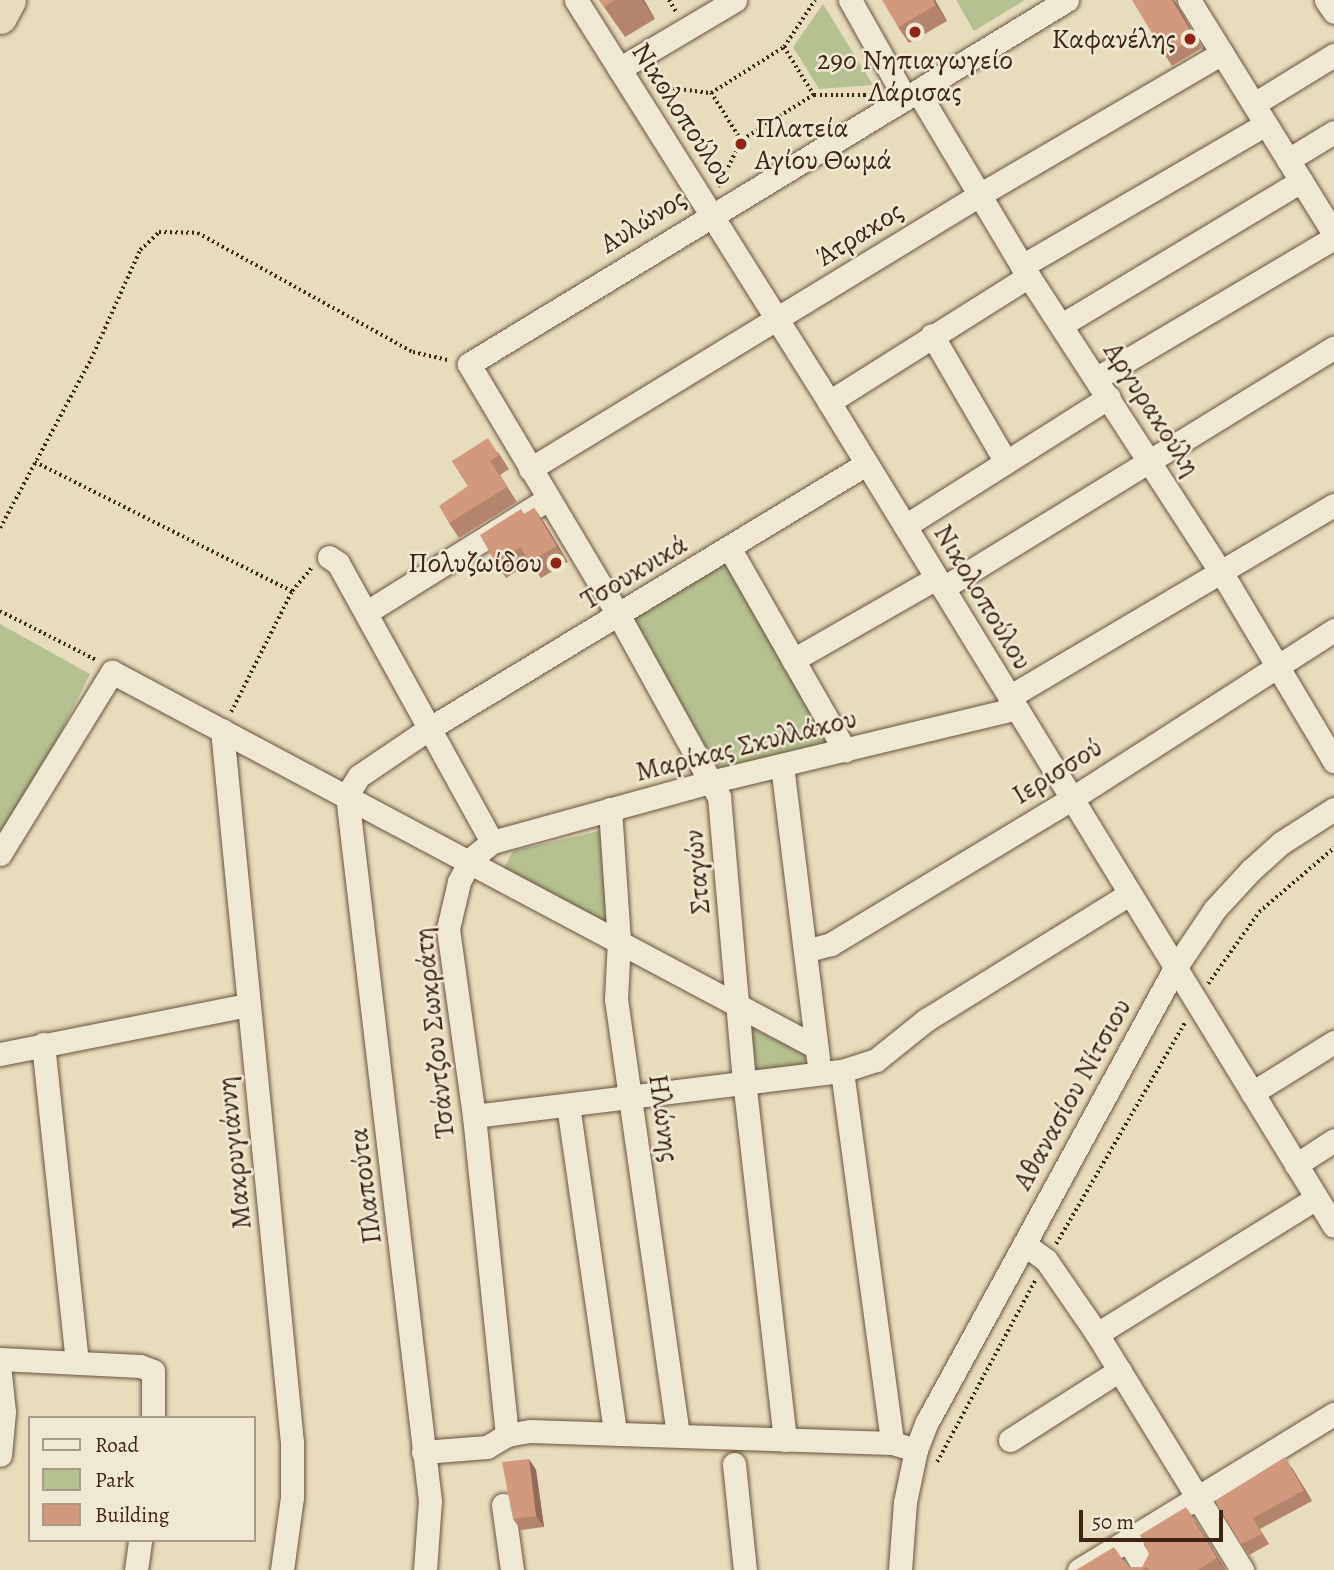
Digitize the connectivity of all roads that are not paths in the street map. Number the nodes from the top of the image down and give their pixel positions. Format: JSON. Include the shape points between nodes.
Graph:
{"nodes":[{"id":1,"x":9,"y":0,"type":"edge"},
{"id":2,"x":576,"y":0,"type":"edge"},
{"id":3,"x":735,"y":0,"type":"edge"},
{"id":4,"x":850,"y":0,"type":"edge"},
{"id":5,"x":1067,"y":0,"type":"edge"},
{"id":6,"x":1189,"y":0,"type":"edge"},
{"id":7,"x":1326,"y":0,"type":"edge"},
{"id":8,"x":1334,"y":12,"type":"edge"},
{"id":9,"x":0,"y":17,"type":"edge"},
{"id":10,"x":1222,"y":53,"type":"junction"},
{"id":11,"x":1334,"y":55,"type":"edge"},
{"id":12,"x":619,"y":69,"type":"junction"},
{"id":13,"x":912,"y":95,"type":"junction"},
{"id":14,"x":1260,"y":114,"type":"junction"},
{"id":15,"x":1334,"y":132,"type":"edge"},
{"id":16,"x":1288,"y":160,"type":"junction"},
{"id":17,"x":1301,"y":181,"type":"junction"},
{"id":18,"x":981,"y":194,"type":"junction"},
{"id":19,"x":719,"y":208,"type":"junction"},
{"id":20,"x":1334,"y":236,"type":"edge"},
{"id":21,"x":1026,"y":272,"type":"junction"},
{"id":22,"x":778,"y":320,"type":"junction"},
{"id":23,"x":1063,"y":324,"type":"junction"},
{"id":24,"x":932,"y":335,"type":"junction"},
{"id":25,"x":1334,"y":347,"type":"edge"},
{"id":26,"x":468,"y":364,"type":"joint"},
{"id":27,"x":1103,"y":387,"type":"junction"},
{"id":28,"x":829,"y":401,"type":"junction"},
{"id":29,"x":1149,"y":460,"type":"junction"},
{"id":30,"x":1006,"y":462,"type":"junction"},
{"id":31,"x":866,"y":464,"type":"junction"},
{"id":32,"x":530,"y":469,"type":"junction"},
{"id":33,"x":548,"y":499,"type":"junction"},
{"id":34,"x":1334,"y":505,"type":"edge"},
{"id":35,"x":905,"y":526,"type":"junction"},
{"id":36,"x":730,"y":549,"type":"junction"},
{"id":37,"x":328,"y":557,"type":"road end"},
{"id":38,"x":1219,"y":570,"type":"junction"},
{"id":39,"x":939,"y":583,"type":"junction"},
{"id":40,"x":367,"y":612,"type":"junction"},
{"id":41,"x":619,"y":616,"type":"junction"},
{"id":42,"x":1334,"y":630,"type":"edge"},
{"id":43,"x":793,"y":660,"type":"junction"},
{"id":44,"x":1276,"y":666,"type":"junction"},
{"id":45,"x":1012,"y":703,"type":"junction"},
{"id":46,"x":430,"y":728,"type":"junction"},
{"id":47,"x":222,"y":730,"type":"junction"},
{"id":48,"x":1331,"y":748,"type":"edge"},
{"id":49,"x":845,"y":751,"type":"junction"},
{"id":50,"x":782,"y":765,"type":"junction"},
{"id":51,"x":714,"y":781,"type":"junction"},
{"id":52,"x":347,"y":795,"type":"junction"},
{"id":53,"x":1071,"y":799,"type":"junction"},
{"id":54,"x":610,"y":809,"type":"junction"},
{"id":55,"x":1334,"y":809,"type":"edge"},
{"id":56,"x":492,"y":842,"type":"junction"},
{"id":57,"x":1,"y":855,"type":"edge"},
{"id":58,"x":471,"y":859,"type":"junction"},
{"id":59,"x":1129,"y":894,"type":"junction"},
{"id":60,"x":619,"y":940,"type":"junction"},
{"id":61,"x":805,"y":951,"type":"junction"},
{"id":62,"x":1175,"y":968,"type":"junction"},
{"id":63,"x":248,"y":1005,"type":"junction"},
{"id":64,"x":739,"y":1005,"type":"junction"},
{"id":65,"x":1334,"y":1042,"type":"edge"},
{"id":66,"x":43,"y":1044,"type":"junction"},
{"id":67,"x":816,"y":1047,"type":"junction"},
{"id":68,"x":0,"y":1054,"type":"edge"},
{"id":69,"x":831,"y":1072,"type":"junction"},
{"id":70,"x":744,"y":1082,"type":"junction"},
{"id":71,"x":1252,"y":1093,"type":"junction"},
{"id":72,"x":632,"y":1099,"type":"junction"},
{"id":73,"x":568,"y":1105,"type":"junction"},
{"id":74,"x":474,"y":1116,"type":"junction"},
{"id":75,"x":1334,"y":1140,"type":"edge"},
{"id":76,"x":1296,"y":1165,"type":"junction"},
{"id":77,"x":1316,"y":1198,"type":"junction"},
{"id":78,"x":1334,"y":1226,"type":"edge"},
{"id":79,"x":1024,"y":1244,"type":"junction"},
{"id":80,"x":1097,"y":1334,"type":"junction"},
{"id":81,"x":0,"y":1359,"type":"edge"},
{"id":82,"x":77,"y":1362,"type":"junction"},
{"id":83,"x":1119,"y":1370,"type":"junction"},
{"id":84,"x":0,"y":1374,"type":"edge"},
{"id":85,"x":1334,"y":1414,"type":"edge"},
{"id":86,"x":153,"y":1416,"type":"edge"},
{"id":87,"x":615,"y":1432,"type":"junction"},
{"id":88,"x":507,"y":1435,"type":"junction"},
{"id":89,"x":678,"y":1435,"type":"junction"},
{"id":90,"x":785,"y":1440,"type":"junction"},
{"id":91,"x":1010,"y":1440,"type":"dead end"},
{"id":92,"x":892,"y":1443,"type":"junction"},
{"id":93,"x":916,"y":1450,"type":"junction"},
{"id":94,"x":423,"y":1452,"type":"junction"},
{"id":95,"x":0,"y":1455,"type":"edge"},
{"id":96,"x":734,"y":1464,"type":"dead end"},
{"id":97,"x":1197,"y":1498,"type":"junction"},
{"id":98,"x":503,"y":1505,"type":"dead end"},
{"id":99,"x":1128,"y":1541,"type":"junction"},
{"id":100,"x":140,"y":1542,"type":"edge"},
{"id":101,"x":136,"y":1570,"type":"edge"},
{"id":102,"x":282,"y":1570,"type":"edge"},
{"id":103,"x":425,"y":1570,"type":"edge"},
{"id":104,"x":512,"y":1570,"type":"edge"},
{"id":105,"x":745,"y":1570,"type":"edge"},
{"id":106,"x":900,"y":1570,"type":"edge"},
{"id":107,"x":1079,"y":1570,"type":"edge"},
{"id":108,"x":1146,"y":1570,"type":"edge"},
{"id":109,"x":1242,"y":1570,"type":"edge"}],
"edges":[{"from":1,"to":9,"type":"highway"},
{"from":2,"to":12,"type":"street","name":"Νικολοπούλου"},
{"from":3,"to":12,"type":"street"},
{"from":4,"to":13,"type":"street","name":"Αργυρακούλη"},
{"from":5,"to":13,"type":"street","name":"Αυλώνος"},
{"from":6,"to":10,"type":"street"},
{"from":7,"to":8,"type":"street"},
{"from":10,"to":14,"type":"street"},
{"from":10,"to":18,"type":"street","name":"Άτρακος"},
{"from":11,"to":14,"type":"street"},
{"from":12,"to":19,"type":"street","name":"Νικολοπούλου"},
{"from":13,"to":18,"type":"street","name":"Αργυρακούλη"},
{"from":13,"to":19,"type":"street","name":"Αυλώνος"},
{"from":14,"to":16,"type":"street"},
{"from":14,"to":21,"type":"street"},
{"from":15,"to":16,"type":"street"},
{"from":16,"to":17,"type":"street"},
{"from":17,"to":20,"type":"street"},
{"from":17,"to":23,"type":"street"},
{"from":18,"to":21,"type":"street","name":"Αργυρακούλη"},
{"from":18,"to":22,"type":"street","name":"Άτρακος"},
{"from":19,"to":22,"type":"street","name":"Νικολοπούλου"},
{"from":19,"to":26,"type":"street","name":"Αυλώνος"},
{"from":20,"to":27,"type":"street"},
{"from":21,"to":23,"type":"street","name":"Αργυρακούλη"},
{"from":21,"to":24,"type":"street"},
{"from":22,"to":28,"type":"street","name":"Νικολοπούλου"},
{"from":22,"to":32,"type":"street","name":"Άτρακος"},
{"from":23,"to":27,"type":"street","name":"Αργυρακούλη"},
{"from":24,"to":28,"type":"street"},
{"from":24,"to":30,"type":"street"},
{"from":25,"to":29,"type":"street"},
{"from":26,"to":32,"type":"street","name":"Σταγών"},
{"from":27,"to":29,"type":"street","name":"Αργυρακούλη"},
{"from":27,"to":30,"type":"street"},
{"from":28,"to":31,"type":"street","name":"Νικολοπούλου"},
{"from":29,"to":38,"type":"street","name":"Αργυρακούλη"},
{"from":29,"to":39,"type":"street"},
{"from":30,"to":35,"type":"street"},
{"from":31,"to":35,"type":"street","name":"Νικολοπούλου"},
{"from":31,"to":36,"type":"street","name":"Τσουκνικά"},
{"from":32,"to":33,"type":"street","name":"Σταγών"},
{"from":33,"to":40,"type":"street"},
{"from":33,"to":41,"type":"street","name":"Σταγών"},
{"from":34,"to":38,"type":"street","name":"Μαρίκας Σκυλλάκου"},
{"from":35,"to":39,"type":"street","name":"Νικολοπούλου"},
{"from":36,"to":41,"type":"street","name":"Τσουκνικά"},
{"from":36,"to":43,"type":"street"},
{"from":37,"to":40,"type":"street","via":[[338,563]]},
{"from":38,"to":44,"type":"street","name":"Αργυρακούλη"},
{"from":38,"to":45,"type":"street","name":"Μαρίκας Σκυλλάκου"},
{"from":39,"to":43,"type":"street"},
{"from":39,"to":45,"type":"street","name":"Νικολοπούλου"},
{"from":40,"to":46,"type":"street"},
{"from":41,"to":46,"type":"street","name":"Τσουκνικά"},
{"from":41,"to":51,"type":"street","name":"Σταγών"},
{"from":42,"to":44,"type":"street","name":"Ιερισσού"},
{"from":43,"to":49,"type":"street"},
{"from":44,"to":48,"type":"street","name":"Αργυρακούλη"},
{"from":44,"to":53,"type":"street","name":"Ιερισσού"},
{"from":45,"to":49,"type":"street","name":"Μαρίκας Σκυλλάκου"},
{"from":45,"to":53,"type":"street","name":"Νικολοπούλου"},
{"from":46,"to":52,"type":"street","name":"Τσουκνικά","via":[[359,776]]},
{"from":46,"to":56,"type":"street"},
{"from":47,"to":52,"type":"street"},
{"from":47,"to":57,"type":"street","via":[[112,672]]},
{"from":47,"to":63,"type":"street","name":"Μακρυγιάννη"},
{"from":49,"to":50,"type":"street","name":"Μαρίκας Σκυλλάκου"},
{"from":50,"to":51,"type":"street","name":"Μαρίκας Σκυλλάκου"},
{"from":50,"to":61,"type":"street"},
{"from":51,"to":54,"type":"street","name":"Μαρίκας Σκυλλάκου"},
{"from":51,"to":64,"type":"street","name":"Σταγών"},
{"from":52,"to":58,"type":"street"},
{"from":52,"to":94,"type":"street","name":"Πλαπούτα"},
{"from":53,"to":59,"type":"street","name":"Νικολοπούλου"},
{"from":53,"to":61,"type":"street","name":"Ιερισσού","via":[[831,944]]},
{"from":54,"to":56,"type":"street","name":"Μαρίκας Σκυλλάκου"},
{"from":54,"to":60,"type":"street","name":"Ηλώνης"},
{"from":55,"to":62,"type":"street","name":"Αθανασίου Νίτσιου","via":[[1281,843],[1251,870],[1215,909]]},
{"from":56,"to":58,"type":"street","name":"Τσάντζου Σωκράτη"},
{"from":58,"to":60,"type":"street"},
{"from":58,"to":74,"type":"street","name":"Τσάντζου Σωκράτη","via":[[451,904],[448,929]]},
{"from":59,"to":62,"type":"street","name":"Νικολοπούλου"},
{"from":59,"to":69,"type":"street","via":[[926,1020],[876,1060]]},
{"from":60,"to":64,"type":"street"},
{"from":60,"to":72,"type":"street","name":"Ηλώνης","via":[[616,999]]},
{"from":61,"to":67,"type":"street"},
{"from":62,"to":71,"type":"street","name":"Νικολοπούλου"},
{"from":62,"to":79,"type":"street","name":"Αθανασίου Νίτσιου"},
{"from":63,"to":66,"type":"street"},
{"from":63,"to":102,"type":"street","name":"Μακρυγιάννη","via":[[292,1442],[292,1497]]},
{"from":64,"to":67,"type":"street"},
{"from":64,"to":70,"type":"street","name":"Σταγών"},
{"from":65,"to":71,"type":"street"},
{"from":66,"to":68,"type":"street"},
{"from":66,"to":82,"type":"street"},
{"from":67,"to":69,"type":"street"},
{"from":69,"to":70,"type":"street"},
{"from":69,"to":92,"type":"street"},
{"from":70,"to":72,"type":"street"},
{"from":70,"to":90,"type":"street","name":"Σταγών"},
{"from":71,"to":76,"type":"street","name":"Νικολοπούλου"},
{"from":72,"to":73,"type":"street"},
{"from":72,"to":89,"type":"street","name":"Ηλώνης"},
{"from":73,"to":74,"type":"street"},
{"from":73,"to":87,"type":"street"},
{"from":74,"to":88,"type":"street","name":"Τσάντζου Σωκράτη"},
{"from":75,"to":76,"type":"street"},
{"from":76,"to":77,"type":"street","name":"Νικολοπούλου"},
{"from":77,"to":78,"type":"street","name":"Νικολοπούλου"},
{"from":77,"to":80,"type":"street"},
{"from":79,"to":80,"type":"street","via":[[1046,1260]]},
{"from":79,"to":93,"type":"street","name":"Αθανασίου Νίτσιου"},
{"from":80,"to":83,"type":"street"},
{"from":81,"to":82,"type":"street"},
{"from":82,"to":86,"type":"street","via":[[153,1371]]},
{"from":83,"to":91,"type":"street"},
{"from":83,"to":97,"type":"street"},
{"from":84,"to":95,"type":"street","via":[[4,1412]]},
{"from":85,"to":97,"type":"street"},
{"from":87,"to":88,"type":"street"},
{"from":87,"to":89,"type":"street"},
{"from":88,"to":94,"type":"street","via":[[486,1447]]},
{"from":89,"to":90,"type":"street"},
{"from":90,"to":92,"type":"street"},
{"from":92,"to":93,"type":"street"},
{"from":93,"to":106,"type":"street","name":"Αθανασίου Νίτσιου","via":[[905,1502]]},
{"from":94,"to":103,"type":"street","name":"Πλαπούτα","via":[[431,1512]]},
{"from":96,"to":105,"type":"street"},
{"from":97,"to":99,"type":"street"},
{"from":97,"to":109,"type":"street"},
{"from":98,"to":104,"type":"street"},
{"from":99,"to":107,"type":"street"},
{"from":99,"to":108,"type":"street"},
{"from":100,"to":101,"type":"street"}]}
